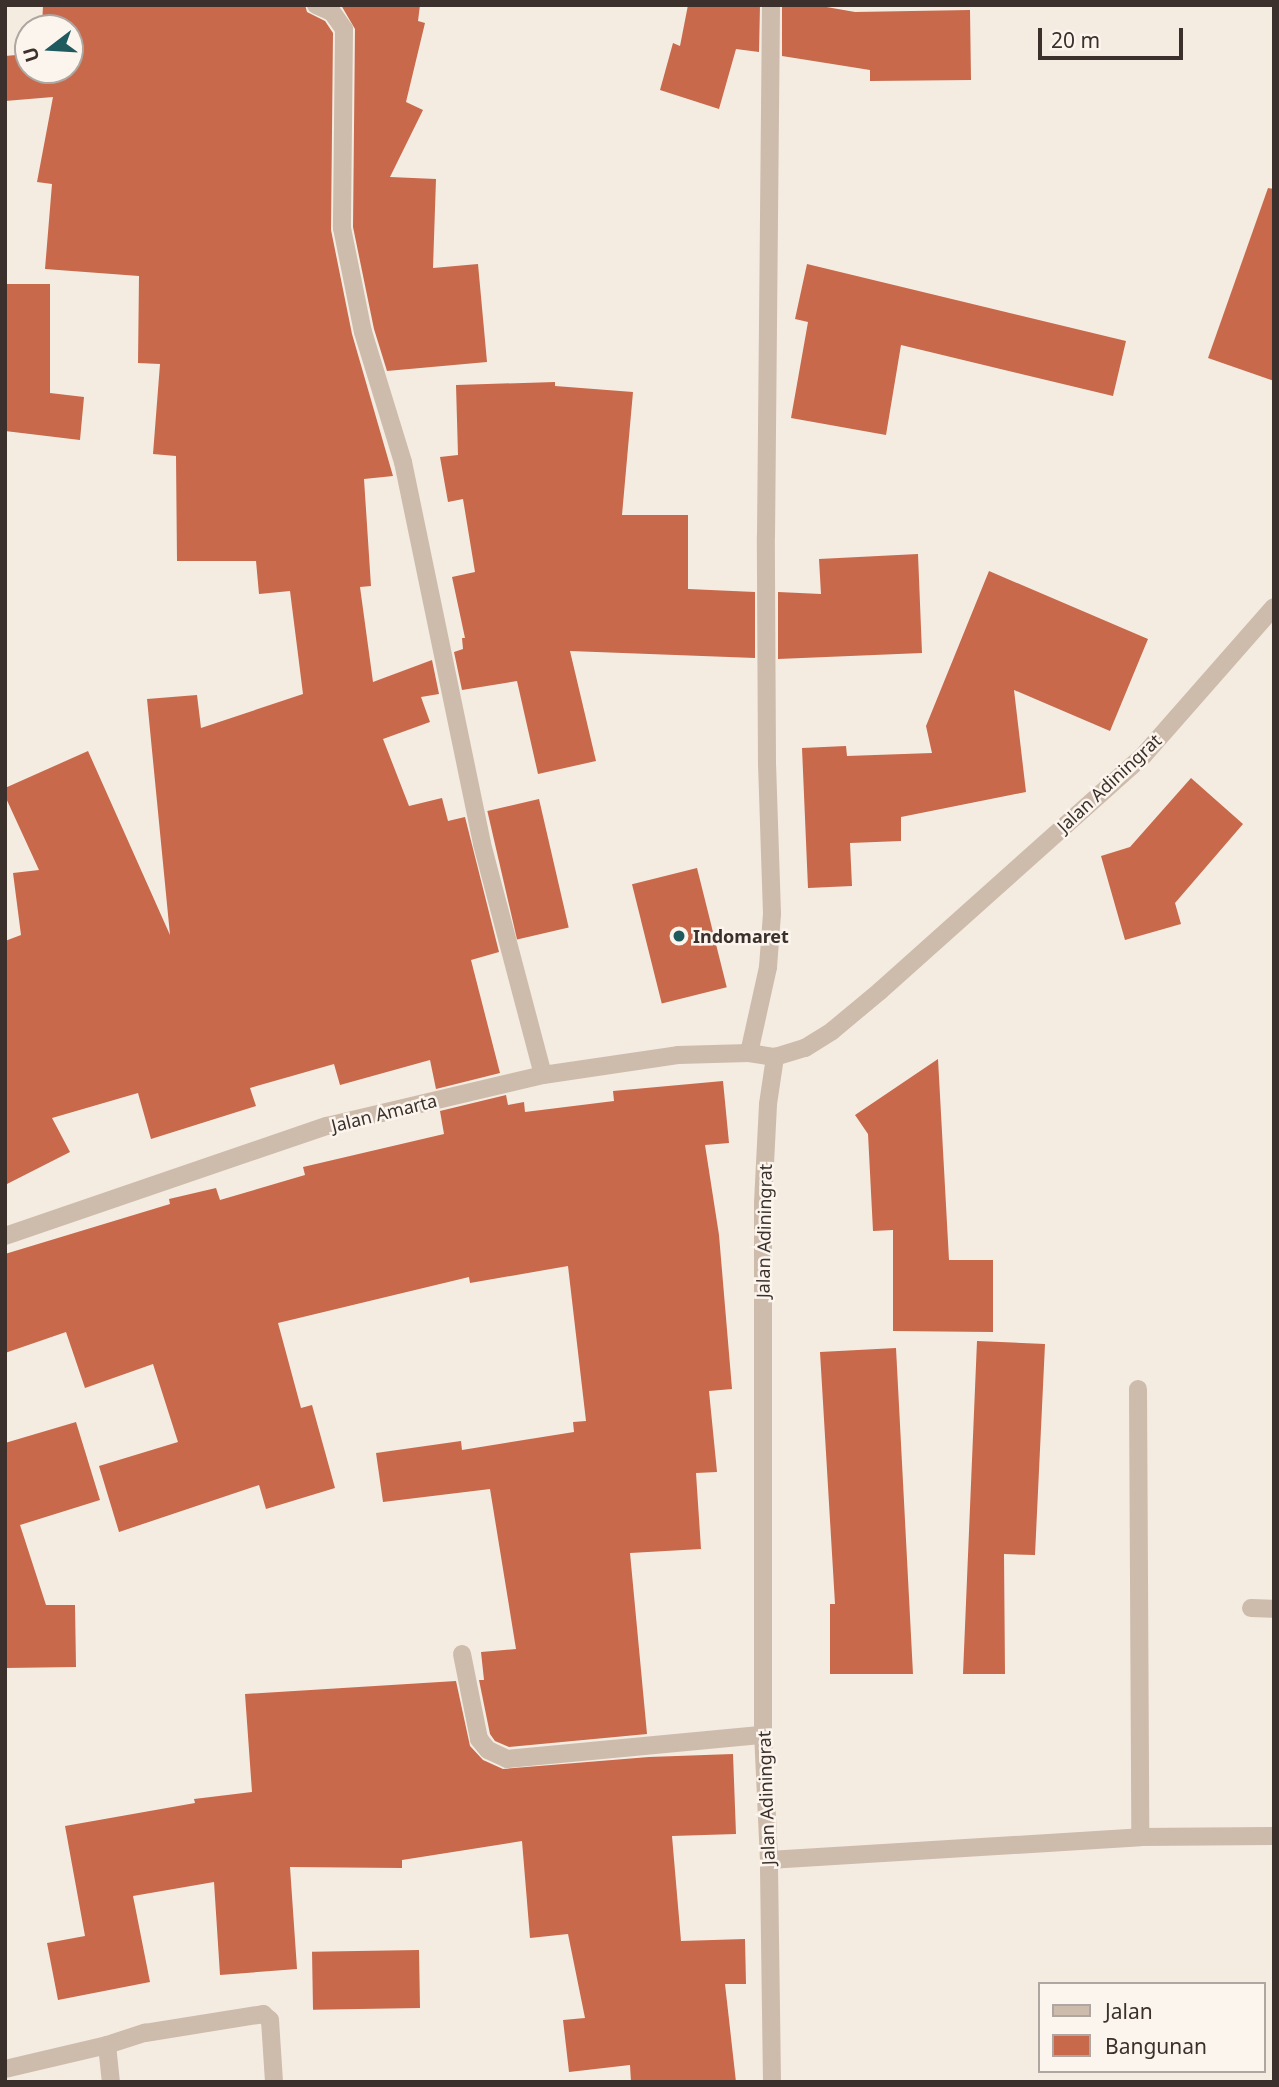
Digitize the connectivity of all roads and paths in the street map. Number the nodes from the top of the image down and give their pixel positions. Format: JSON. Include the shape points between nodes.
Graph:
{"nodes":[{"id":1,"x":316,"y":5,"type":"edge"},
{"id":2,"x":771,"y":5,"type":"edge"},
{"id":3,"x":1274,"y":607,"type":"edge"},
{"id":4,"x":749,"y":1053,"type":"junction"},
{"id":5,"x":775,"y":1057,"type":"junction"},
{"id":6,"x":543,"y":1075,"type":"junction"},
{"id":7,"x":6,"y":1233,"type":"edge"},
{"id":8,"x":1138,"y":1389,"type":"dead end"},
{"id":9,"x":1251,"y":1608,"type":"dead end"},
{"id":10,"x":1274,"y":1609,"type":"edge"},
{"id":11,"x":462,"y":1654,"type":"dead end"},
{"id":12,"x":763,"y":1735,"type":"junction"},
{"id":13,"x":1274,"y":1836,"type":"edge"},
{"id":14,"x":1140,"y":1837,"type":"junction"},
{"id":15,"x":769,"y":1860,"type":"junction"},
{"id":16,"x":107,"y":2045,"type":"junction"},
{"id":17,"x":5,"y":2069,"type":"edge"},
{"id":18,"x":111,"y":2082,"type":"edge"},
{"id":19,"x":274,"y":2082,"type":"edge"},
{"id":20,"x":772,"y":2082,"type":"edge"}],
"edges":[{"from":1,"to":6,"type":"street","via":[[332,12],[344,29],[342,228],[363,332],[403,462],[482,844]]},
{"from":2,"to":4,"type":"street","via":[[766,550],[772,914],[768,967]]},
{"from":3,"to":5,"type":"street","name":"Jalan Adiningrat","via":[[1133,765],[832,1031],[805,1048]]},
{"from":4,"to":5,"type":"street","name":"Jalan Amarta"},
{"from":4,"to":6,"type":"street","name":"Jalan Amarta","via":[[678,1055]]},
{"from":5,"to":12,"type":"street","name":"Jalan Adiningrat","via":[[763,1203]]},
{"from":6,"to":7,"type":"street","name":"Jalan Amarta","via":[[327,1126]]},
{"from":8,"to":14,"type":"street"},
{"from":9,"to":10,"type":"street"},
{"from":11,"to":12,"type":"street","via":[[479,1739],[507,1759]]},
{"from":12,"to":15,"type":"street","name":"Jalan Adiningrat"},
{"from":13,"to":14,"type":"street"},
{"from":14,"to":15,"type":"street"},
{"from":15,"to":20,"type":"street","name":"Jalan Adiningrat"},
{"from":16,"to":17,"type":"street"},
{"from":16,"to":18,"type":"street"},
{"from":16,"to":19,"type":"street","via":[[145,2033],[262,2014],[270,2020]]}]}
